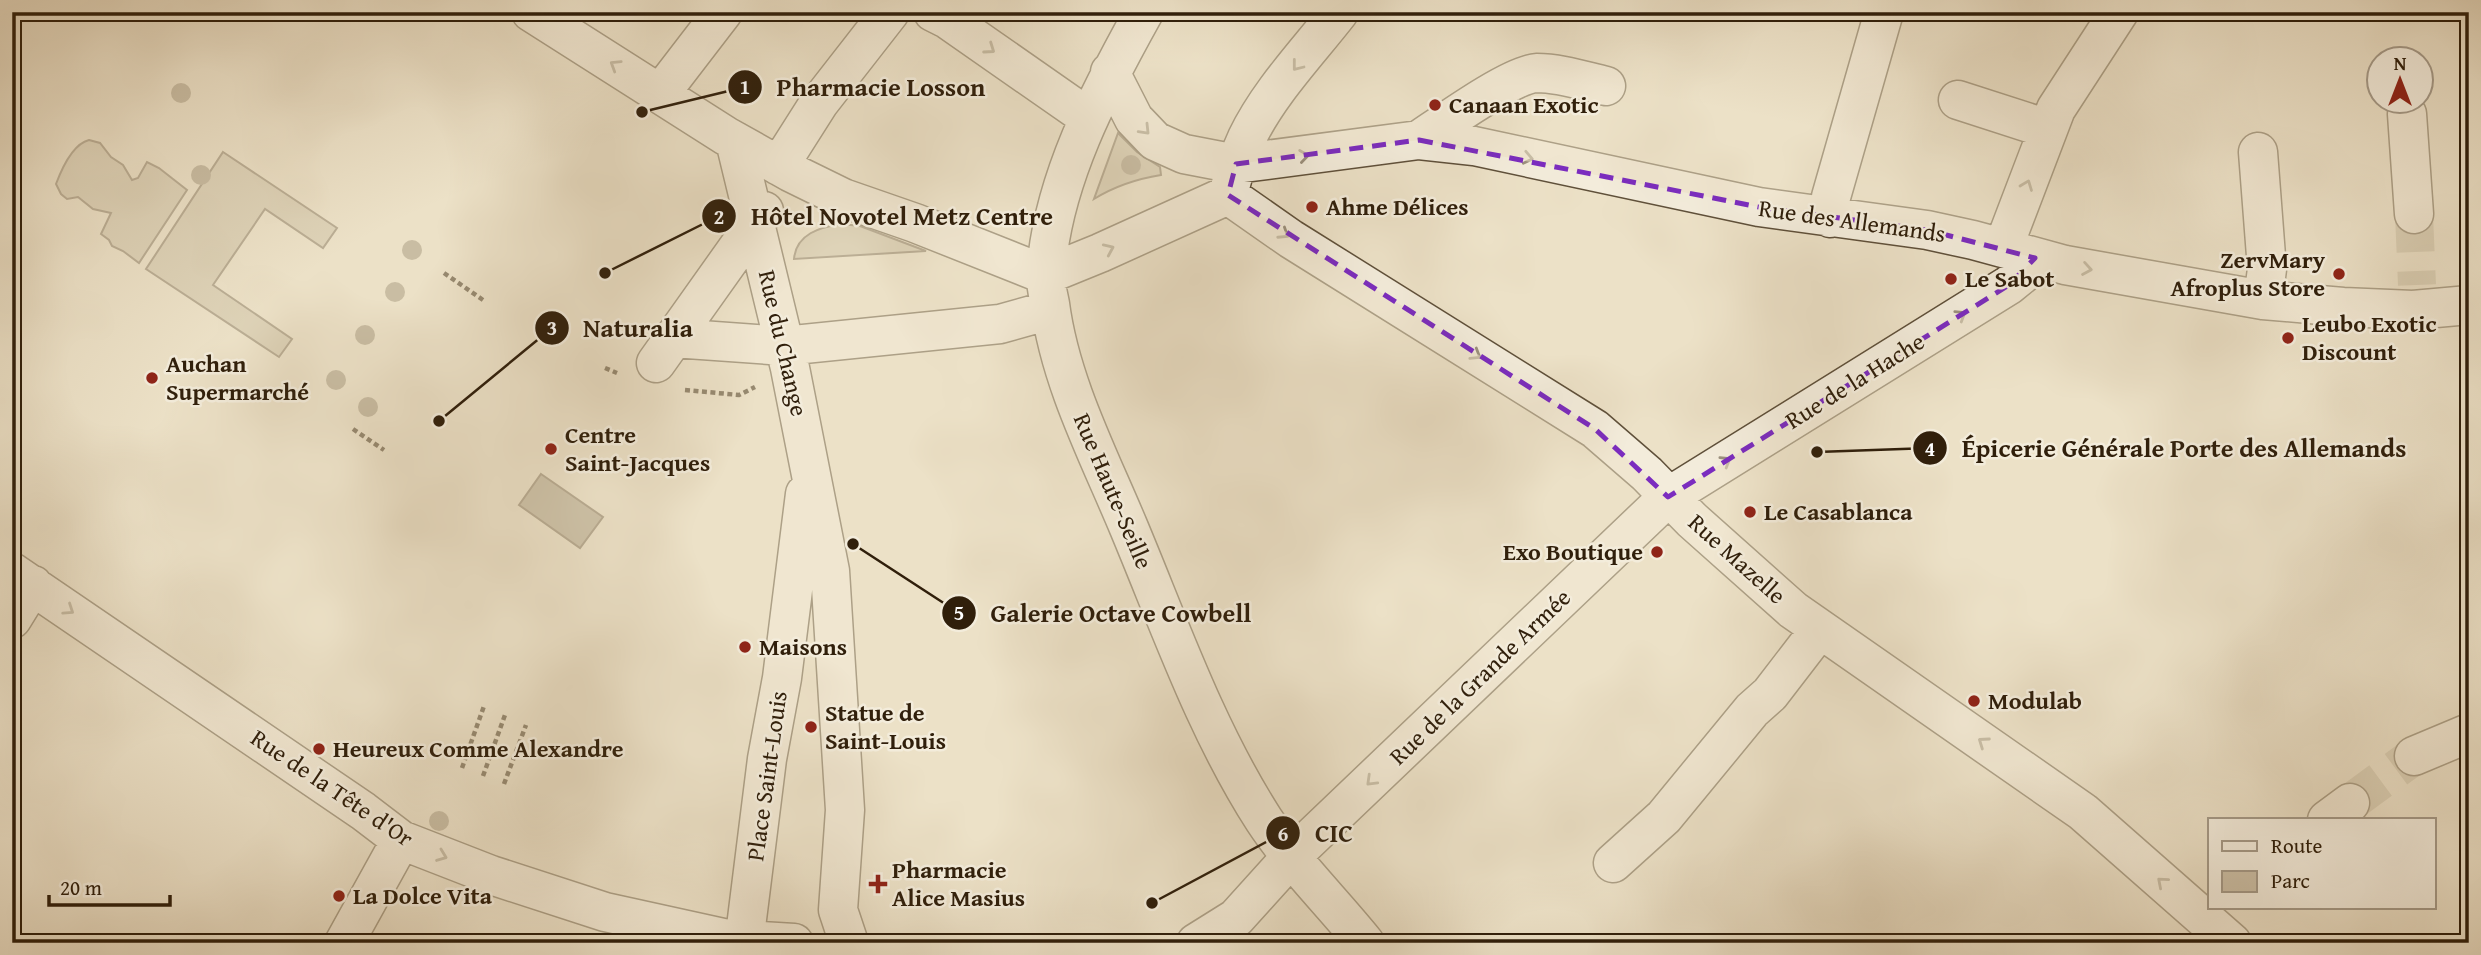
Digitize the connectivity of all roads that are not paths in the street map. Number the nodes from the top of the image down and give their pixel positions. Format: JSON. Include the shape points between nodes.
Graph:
{"nodes":[{"id":1,"x":723,"y":12,"type":"edge"},
{"id":2,"x":890,"y":12,"type":"edge"},
{"id":3,"x":933,"y":12,"type":"edge"},
{"id":4,"x":1144,"y":12,"type":"edge"},
{"id":5,"x":1339,"y":12,"type":"edge"},
{"id":6,"x":1884,"y":12,"type":"edge"},
{"id":7,"x":2119,"y":12,"type":"edge"},
{"id":8,"x":533,"y":13,"type":"edge"},
{"id":9,"x":1110,"y":72,"type":"junction"},
{"id":10,"x":1606,"y":86,"type":"dead end"},
{"id":11,"x":660,"y":94,"type":"junction"},
{"id":12,"x":1958,"y":100,"type":"dead end"},
{"id":13,"x":2407,"y":116,"type":"edge"},
{"id":14,"x":1089,"y":118,"type":"junction"},
{"id":15,"x":2049,"y":129,"type":"junction"},
{"id":16,"x":1419,"y":139,"type":"junction"},
{"id":17,"x":735,"y":141,"type":"junction"},
{"id":18,"x":2258,"y":152,"type":"dead end"},
{"id":19,"x":785,"y":169,"type":"junction"},
{"id":20,"x":1232,"y":179,"type":"junction"},
{"id":21,"x":2413,"y":214,"type":"tunnel mouth"},
{"id":22,"x":1829,"y":218,"type":"junction"},
{"id":23,"x":755,"y":222,"type":"junction"},
{"id":24,"x":2019,"y":253,"type":"junction"},
{"id":25,"x":1048,"y":292,"type":"junction"},
{"id":26,"x":2263,"y":300,"type":"junction"},
{"id":27,"x":2469,"y":305,"type":"edge"},
{"id":28,"x":784,"y":346,"type":"junction"},
{"id":29,"x":1668,"y":497,"type":"junction"},
{"id":30,"x":812,"y":571,"type":"junction"},
{"id":31,"x":22,"y":579,"type":"edge"},
{"id":32,"x":12,"y":619,"type":"edge"},
{"id":33,"x":1820,"y":629,"type":"junction"},
{"id":34,"x":2469,"y":733,"type":"edge"},
{"id":35,"x":2414,"y":756,"type":"tunnel mouth"},
{"id":36,"x":401,"y":840,"type":"junction"},
{"id":37,"x":1292,"y":856,"type":"junction"},
{"id":38,"x":1613,"y":863,"type":"dead end"},
{"id":39,"x":2218,"y":923,"type":"edge"},
{"id":40,"x":739,"y":941,"type":"edge"},
{"id":41,"x":344,"y":943,"type":"edge"},
{"id":42,"x":794,"y":943,"type":"edge"},
{"id":43,"x":849,"y":943,"type":"edge"},
{"id":44,"x":1196,"y":943,"type":"edge"},
{"id":45,"x":1365,"y":943,"type":"edge"}],
"edges":[{"from":1,"to":11,"type":"street"},
{"from":2,"to":19,"type":"street","via":[[819,103]]},
{"from":3,"to":14,"type":"street","one_way":true},
{"from":4,"to":9,"type":"street"},
{"from":5,"to":20,"type":"street","one_way":true,"via":[[1270,101],[1248,136]]},
{"from":6,"to":22,"type":"street"},
{"from":7,"to":15,"type":"street","via":[[2056,109]]},
{"from":11,"to":8,"type":"street","one_way":true},
{"from":9,"to":14,"type":"street"},
{"from":9,"to":20,"type":"street","one_way":true,"via":[[1134,119],[1156,141]]},
{"from":10,"to":16,"type":"street","via":[[1533,73],[1493,92]]},
{"from":11,"to":17,"type":"street"},
{"from":12,"to":15,"type":"street"},
{"from":13,"to":21,"type":"street"},
{"from":14,"to":25,"type":"street","via":[[1062,194]]},
{"from":24,"to":15,"type":"street","one_way":true},
{"from":20,"to":16,"type":"street","name":"Rue des Allemands","one_way":true},
{"from":16,"to":22,"type":"street","name":"Rue des Allemands","one_way":true,"via":[[1474,146]]},
{"from":17,"to":19,"type":"street"},
{"from":17,"to":23,"type":"street","name":"Rue du Change"},
{"from":18,"to":26,"type":"street","via":[[2267,269]]},
{"from":19,"to":23,"type":"street"},
{"from":19,"to":25,"type":"street","via":[[843,198],[915,223]]},
{"from":25,"to":20,"type":"street","one_way":true,"via":[[1100,253]]},
{"from":20,"to":29,"type":"street","name":"Rue Mazelle","one_way":true,"via":[[1291,239],[1595,429]]},
{"from":22,"to":24,"type":"street","name":"Rue des Allemands","via":[[1927,230]]},
{"from":23,"to":28,"type":"street","name":"Rue du Change"},
{"from":23,"to":28,"type":"street","via":[[665,351]]},
{"from":24,"to":26,"type":"street","name":"Rue des Allemands","one_way":true},
{"from":29,"to":24,"type":"street","name":"Rue de la Hache","one_way":true,"via":[[2009,285],[2025,272]]},
{"from":25,"to":28,"type":"street","via":[[1000,324]]},
{"from":25,"to":37,"type":"street","name":"Rue Haute-Seille","via":[[1053,329],[1075,398],[1203,704],[1250,797]]},
{"from":26,"to":27,"type":"street","name":"Rue des Allemands","via":[[2343,307],[2418,297]]},
{"from":28,"to":30,"type":"street","name":"Rue du Change","via":[[810,463]]},
{"from":29,"to":33,"type":"street","name":"Rue Mazelle"},
{"from":29,"to":37,"type":"street","name":"Rue de la Grande Armée","one_way":true},
{"from":30,"to":40,"type":"street","name":"Place Saint-Louis","via":[[782,678]]},
{"from":30,"to":43,"type":"street","via":[[845,810],[838,910]]},
{"from":31,"to":32,"type":"street"},
{"from":31,"to":36,"type":"street","name":"Rue de la Tête d'Or","one_way":true},
{"from":33,"to":38,"type":"street","via":[[1664,817]]},
{"from":39,"to":33,"type":"street","name":"Rue Mazelle","one_way":true,"via":[[2083,812]]},
{"from":34,"to":35,"type":"street"},
{"from":36,"to":40,"type":"street","name":"Rue de la Tête d'Or","one_way":true,"via":[[605,912]]},
{"from":36,"to":41,"type":"street"},
{"from":37,"to":44,"type":"street","name":"Rue de la Grande Armée","via":[[1236,918]]},
{"from":37,"to":45,"type":"street","name":"Rue Haute-Seille"},
{"from":40,"to":42,"type":"street"}]}
